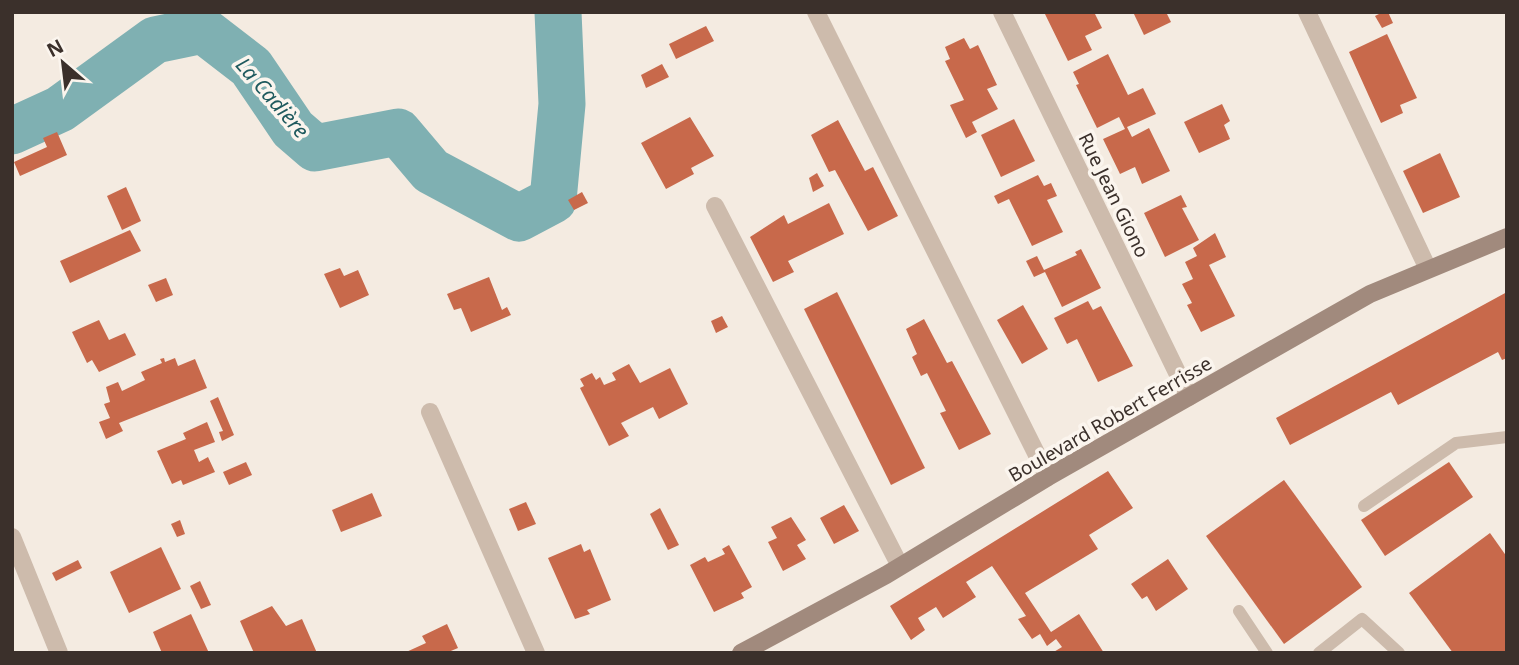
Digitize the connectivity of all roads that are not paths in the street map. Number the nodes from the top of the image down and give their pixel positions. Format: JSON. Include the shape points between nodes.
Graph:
{"nodes":[{"id":1,"x":816,"y":12,"type":"edge"},
{"id":2,"x":1002,"y":12,"type":"edge"},
{"id":3,"x":1307,"y":12,"type":"edge"},
{"id":4,"x":715,"y":206,"type":"dead end"},
{"id":5,"x":1507,"y":237,"type":"edge"},
{"id":6,"x":1428,"y":269,"type":"junction"},
{"id":7,"x":1189,"y":397,"type":"junction"},
{"id":8,"x":428,"y":420,"type":"dead end"},
{"id":9,"x":1507,"y":437,"type":"edge"},
{"id":10,"x":1048,"y":477,"type":"junction"},
{"id":11,"x":1364,"y":506,"type":"dead end"},
{"id":12,"x":12,"y":537,"type":"edge"},
{"id":13,"x":900,"y":566,"type":"junction"},
{"id":14,"x":1239,"y":611,"type":"dead end"},
{"id":15,"x":59,"y":653,"type":"edge"},
{"id":16,"x":536,"y":653,"type":"edge"},
{"id":17,"x":741,"y":653,"type":"edge"},
{"id":18,"x":1267,"y":653,"type":"edge"},
{"id":19,"x":1319,"y":653,"type":"edge"},
{"id":20,"x":1399,"y":653,"type":"edge"}],
"edges":[{"from":1,"to":10,"type":"street"},
{"from":2,"to":7,"type":"street","name":"Rue Jean Giono"},
{"from":3,"to":6,"type":"street"},
{"from":4,"to":13,"type":"street"},
{"from":5,"to":6,"type":"main road","name":"Boulevard Robert Ferrisse"},
{"from":6,"to":7,"type":"main road","name":"Boulevard Robert Ferrisse","via":[[1370,294]]},
{"from":7,"to":10,"type":"main road","name":"Boulevard Robert Ferrisse"},
{"from":8,"to":16,"type":"street"},
{"from":9,"to":11,"type":"lane","via":[[1456,443]]},
{"from":10,"to":13,"type":"main road","name":"Boulevard Robert Ferrisse"},
{"from":12,"to":15,"type":"street"},
{"from":13,"to":17,"type":"main road","name":"Boulevard Robert Ferrisse"},
{"from":14,"to":18,"type":"lane"},
{"from":19,"to":20,"type":"lane","via":[[1362,620]]}]}
